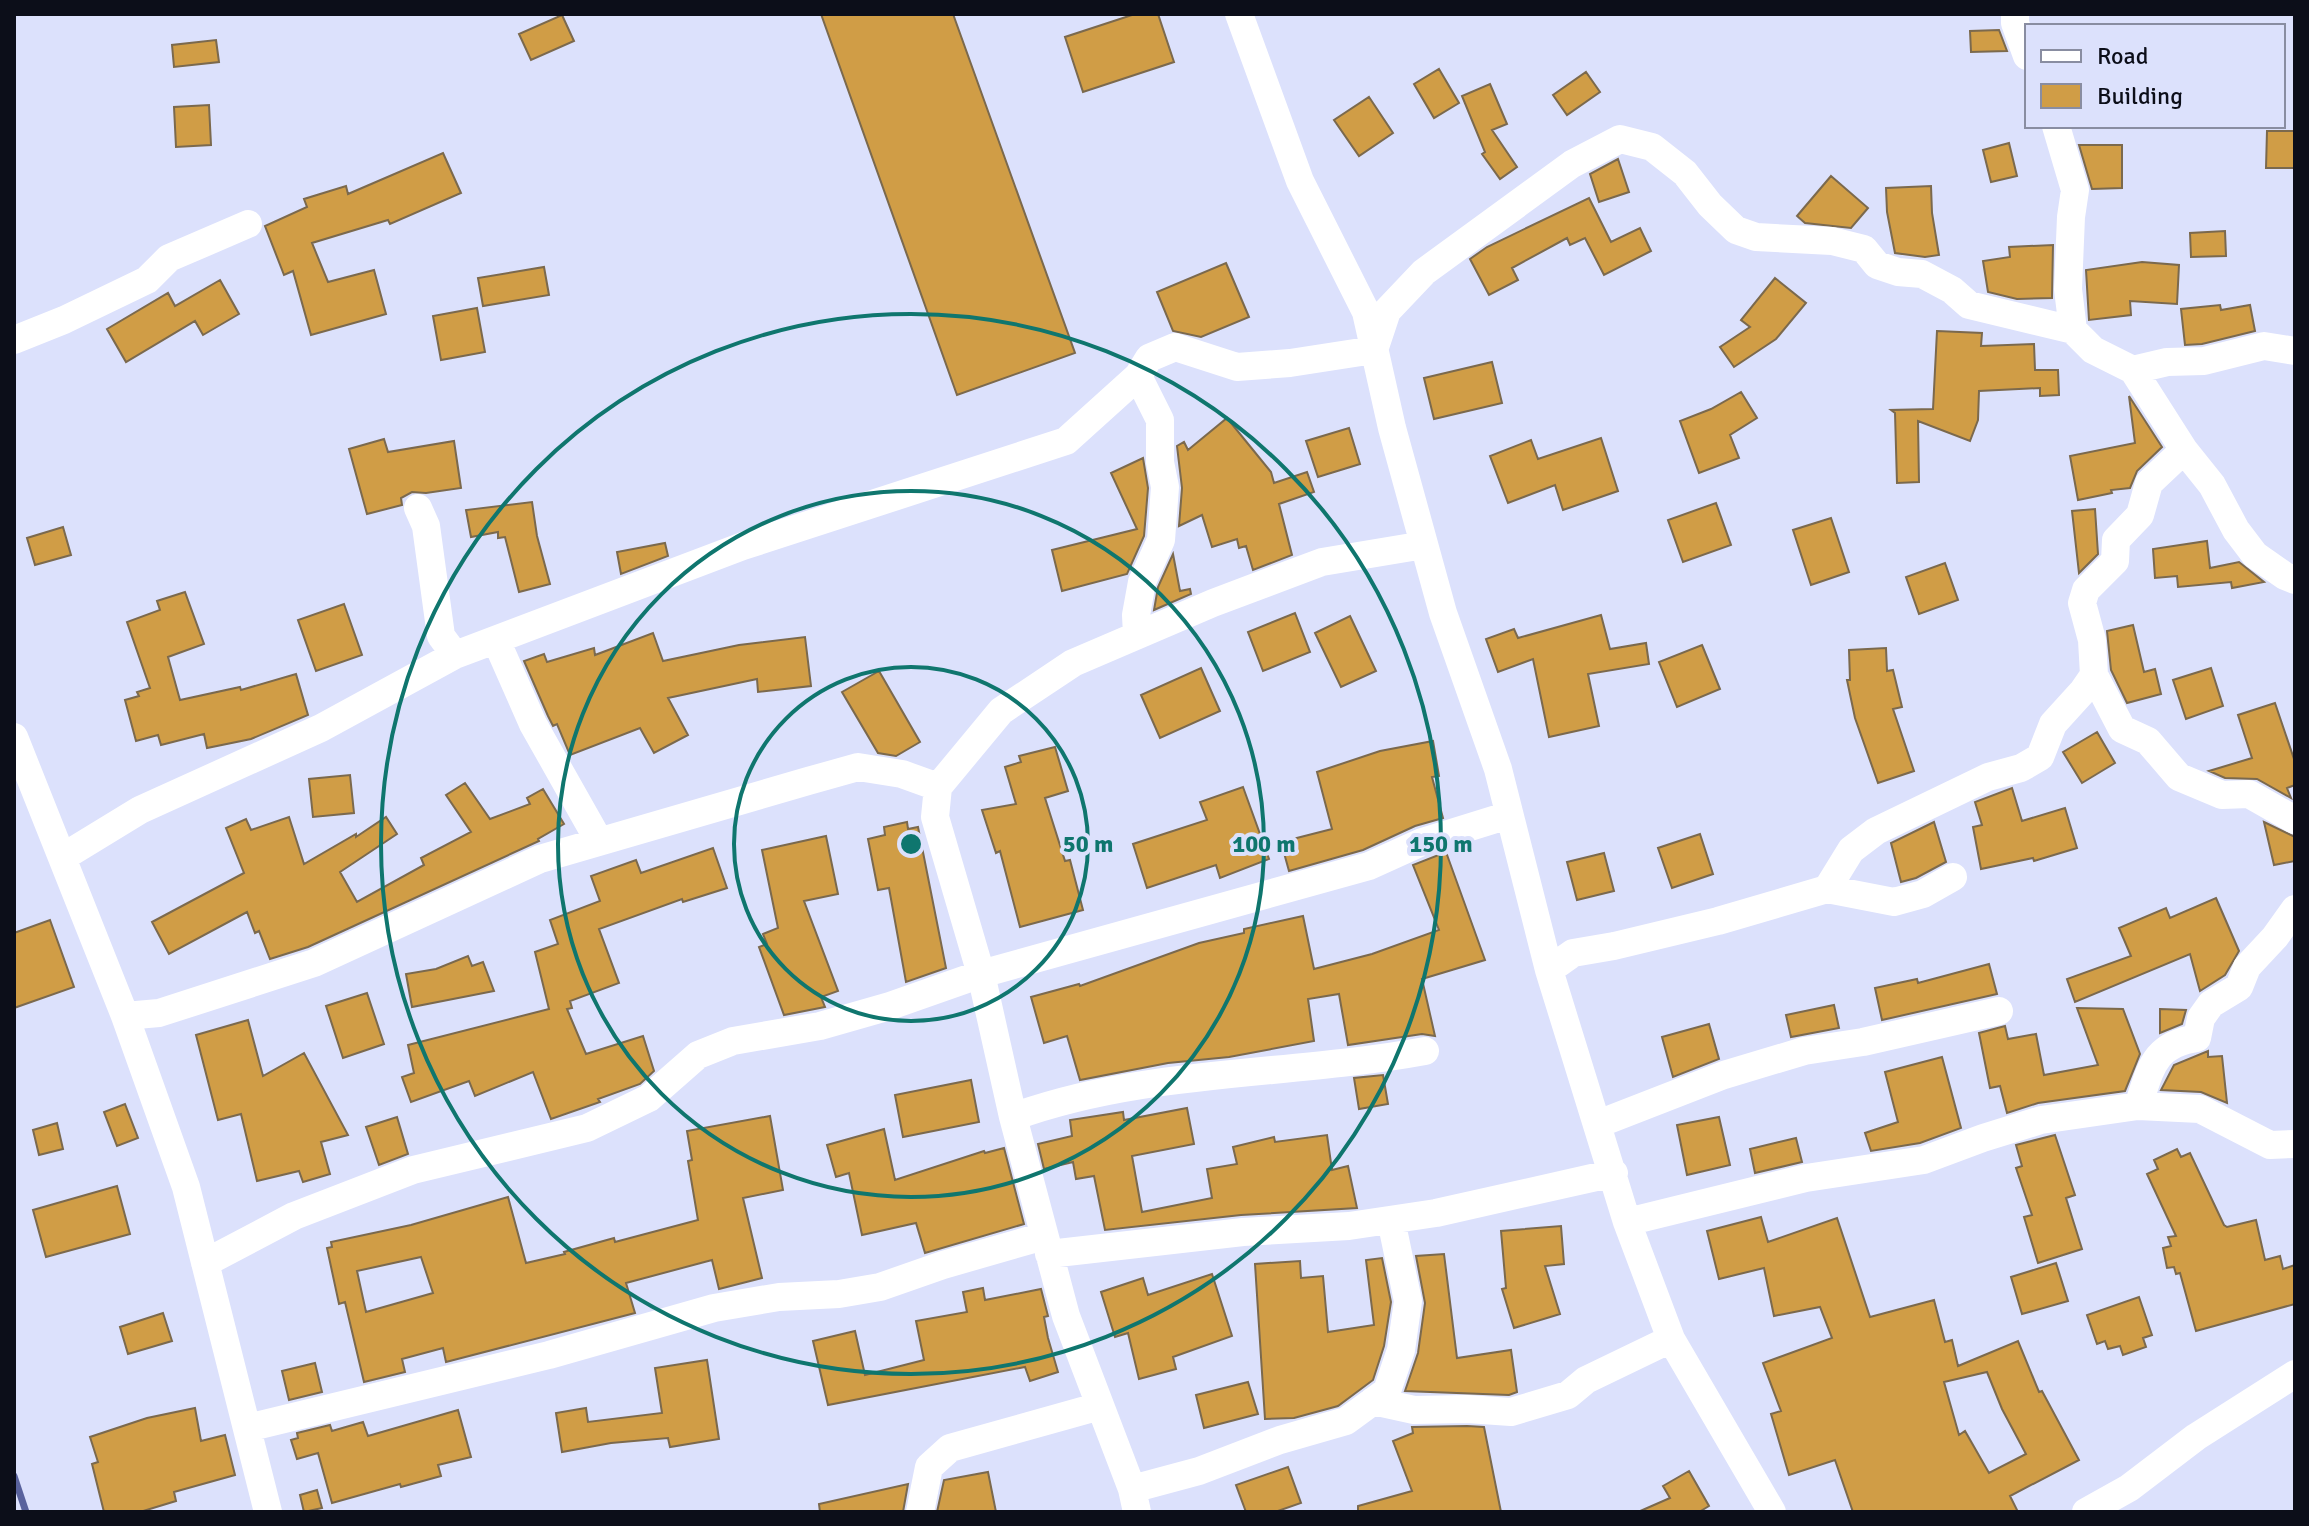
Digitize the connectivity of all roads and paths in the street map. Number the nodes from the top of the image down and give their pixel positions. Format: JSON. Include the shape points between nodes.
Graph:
{"nodes":[{"id":1,"x":1239,"y":14,"type":"edge"},
{"id":2,"x":2015,"y":14,"type":"edge"},
{"id":3,"x":2025,"y":50,"type":"edge"},
{"id":4,"x":2057,"y":128,"type":"edge"},
{"id":5,"x":248,"y":224,"type":"dead end"},
{"id":6,"x":2073,"y":330,"type":"junction"},
{"id":7,"x":14,"y":340,"type":"edge"},
{"id":8,"x":1374,"y":350,"type":"junction"},
{"id":9,"x":2295,"y":351,"type":"edge"},
{"id":10,"x":2133,"y":370,"type":"junction"},
{"id":11,"x":1138,"y":376,"type":"junction"},
{"id":12,"x":2184,"y":450,"type":"junction"},
{"id":13,"x":418,"y":508,"type":"dead end"},
{"id":14,"x":1424,"y":545,"type":"junction"},
{"id":15,"x":2295,"y":580,"type":"edge"},
{"id":16,"x":1137,"y":635,"type":"junction"},
{"id":17,"x":496,"y":640,"type":"junction"},
{"id":18,"x":455,"y":655,"type":"junction"},
{"id":19,"x":2094,"y":675,"type":"junction"},
{"id":20,"x":14,"y":737,"type":"edge"},
{"id":21,"x":938,"y":787,"type":"junction"},
{"id":22,"x":1509,"y":815,"type":"junction"},
{"id":23,"x":2295,"y":820,"type":"edge"},
{"id":24,"x":599,"y":841,"type":"junction"},
{"id":25,"x":63,"y":857,"type":"junction"},
{"id":26,"x":1953,"y":877,"type":"dead end"},
{"id":27,"x":1827,"y":889,"type":"junction"},
{"id":28,"x":2295,"y":909,"type":"edge"},
{"id":29,"x":1549,"y":970,"type":"junction"},
{"id":30,"x":981,"y":974,"type":"junction"},
{"id":31,"x":1999,"y":1011,"type":"dead end"},
{"id":32,"x":125,"y":1016,"type":"junction"},
{"id":33,"x":1425,"y":1051,"type":"dead end"},
{"id":34,"x":2138,"y":1106,"type":"junction"},
{"id":35,"x":1013,"y":1117,"type":"junction"},
{"id":36,"x":1598,"y":1124,"type":"junction"},
{"id":37,"x":2295,"y":1144,"type":"edge"},
{"id":38,"x":1614,"y":1173,"type":"junction"},
{"id":39,"x":1391,"y":1220,"type":"junction"},
{"id":40,"x":1627,"y":1222,"type":"junction"},
{"id":41,"x":1046,"y":1245,"type":"junction"},
{"id":42,"x":205,"y":1263,"type":"junction"},
{"id":43,"x":1671,"y":1339,"type":"junction"},
{"id":44,"x":2293,"y":1380,"type":"edge"},
{"id":45,"x":1373,"y":1401,"type":"junction"},
{"id":46,"x":1100,"y":1406,"type":"junction"},
{"id":47,"x":247,"y":1428,"type":"junction"},
{"id":48,"x":1135,"y":1500,"type":"edge"},
{"id":49,"x":268,"y":1512,"type":"edge"},
{"id":50,"x":920,"y":1512,"type":"edge"},
{"id":51,"x":1772,"y":1512,"type":"edge"},
{"id":52,"x":2086,"y":1512,"type":"edge"}],
"edges":[{"from":1,"to":8,"type":"street","via":[[1300,181],[1366,312]]},
{"from":2,"to":3,"type":"street"},
{"from":4,"to":6,"type":"street","via":[[2075,190],[2068,289]]},
{"from":5,"to":7,"type":"street","via":[[169,258],[147,280]]},
{"from":6,"to":8,"type":"street","via":[[1969,305],[1922,274],[1877,265],[1864,249],[1736,230],[1685,173],[1652,147],[1620,139],[1572,164],[1424,272],[1387,311]]},
{"from":6,"to":10,"type":"street","via":[[2093,350]]},
{"from":8,"to":11,"type":"street","via":[[1237,367],[1175,347],[1149,358]]},
{"from":8,"to":14,"type":"street"},
{"from":9,"to":10,"type":"street","via":[[2264,346]]},
{"from":10,"to":12,"type":"street"},
{"from":11,"to":16,"type":"street","via":[[1160,420],[1165,487],[1161,540],[1142,582]]},
{"from":11,"to":17,"type":"street","via":[[1066,441],[743,546]]},
{"from":12,"to":15,"type":"street","via":[[2255,555]]},
{"from":12,"to":19,"type":"street","via":[[2149,483],[2140,515],[2116,540],[2115,561],[2086,590],[2082,603]]},
{"from":13,"to":18,"type":"street","via":[[426,526],[441,636]]},
{"from":14,"to":16,"type":"street","via":[[1322,562]]},
{"from":14,"to":22,"type":"street"},
{"from":16,"to":21,"type":"street","via":[[1073,663],[1001,711]]},
{"from":17,"to":18,"type":"street"},
{"from":17,"to":24,"type":"street","via":[[533,724]]},
{"from":18,"to":25,"type":"street","via":[[321,728],[140,810]]},
{"from":19,"to":23,"type":"street","via":[[2122,729],[2148,741],[2179,777],[2222,795],[2249,794]]},
{"from":19,"to":27,"type":"street","via":[[2053,724],[2040,757],[1876,831],[1851,850]]},
{"from":20,"to":25,"type":"street"},
{"from":21,"to":24,"type":"street","via":[[858,767]]},
{"from":21,"to":30,"type":"street","via":[[935,817]]},
{"from":22,"to":29,"type":"street"},
{"from":22,"to":30,"type":"street","via":[[1422,842],[1369,866]]},
{"from":24,"to":32,"type":"street","via":[[540,859],[314,963],[159,1013]]},
{"from":25,"to":32,"type":"street"},
{"from":26,"to":27,"type":"street","via":[[1894,902]]},
{"from":27,"to":29,"type":"street","via":[[1718,921],[1573,953]]},
{"from":28,"to":34,"type":"street","via":[[2247,967],[2239,987],[2211,1004],[2197,1038],[2162,1050]]},
{"from":29,"to":36,"type":"street"},
{"from":30,"to":35,"type":"street"},
{"from":30,"to":42,"type":"street","via":[[820,1026],[733,1041],[698,1055],[649,1098],[587,1128],[413,1170],[294,1216]]},
{"from":31,"to":36,"type":"street","via":[[1804,1051],[1724,1075]]},
{"from":32,"to":42,"type":"street","via":[[186,1187]]},
{"from":33,"to":35,"type":"street","via":[[1109,1090]]},
{"from":34,"to":37,"type":"street","via":[[2200,1109],[2270,1145]]},
{"from":34,"to":40,"type":"street","via":[[2041,1120],[1924,1160],[1806,1178]]},
{"from":35,"to":41,"type":"street"},
{"from":36,"to":38,"type":"street"},
{"from":38,"to":39,"type":"street"},
{"from":38,"to":40,"type":"street"},
{"from":39,"to":41,"type":"street"},
{"from":39,"to":45,"type":"street","via":[[1408,1301],[1401,1350],[1387,1391]]},
{"from":40,"to":43,"type":"street"},
{"from":41,"to":46,"type":"street"},
{"from":41,"to":47,"type":"street","via":[[943,1265],[880,1287],[714,1308],[549,1355]]},
{"from":42,"to":47,"type":"street"},
{"from":43,"to":45,"type":"street","via":[[1586,1380],[1568,1395],[1511,1412],[1414,1410]]},
{"from":43,"to":51,"type":"street"},
{"from":44,"to":52,"type":"street","via":[[2196,1437],[2129,1488]]},
{"from":45,"to":48,"type":"street","via":[[1346,1421],[1280,1440]]},
{"from":46,"to":48,"type":"street"},
{"from":46,"to":50,"type":"street","via":[[950,1448],[929,1467]]},
{"from":47,"to":49,"type":"street"}]}
